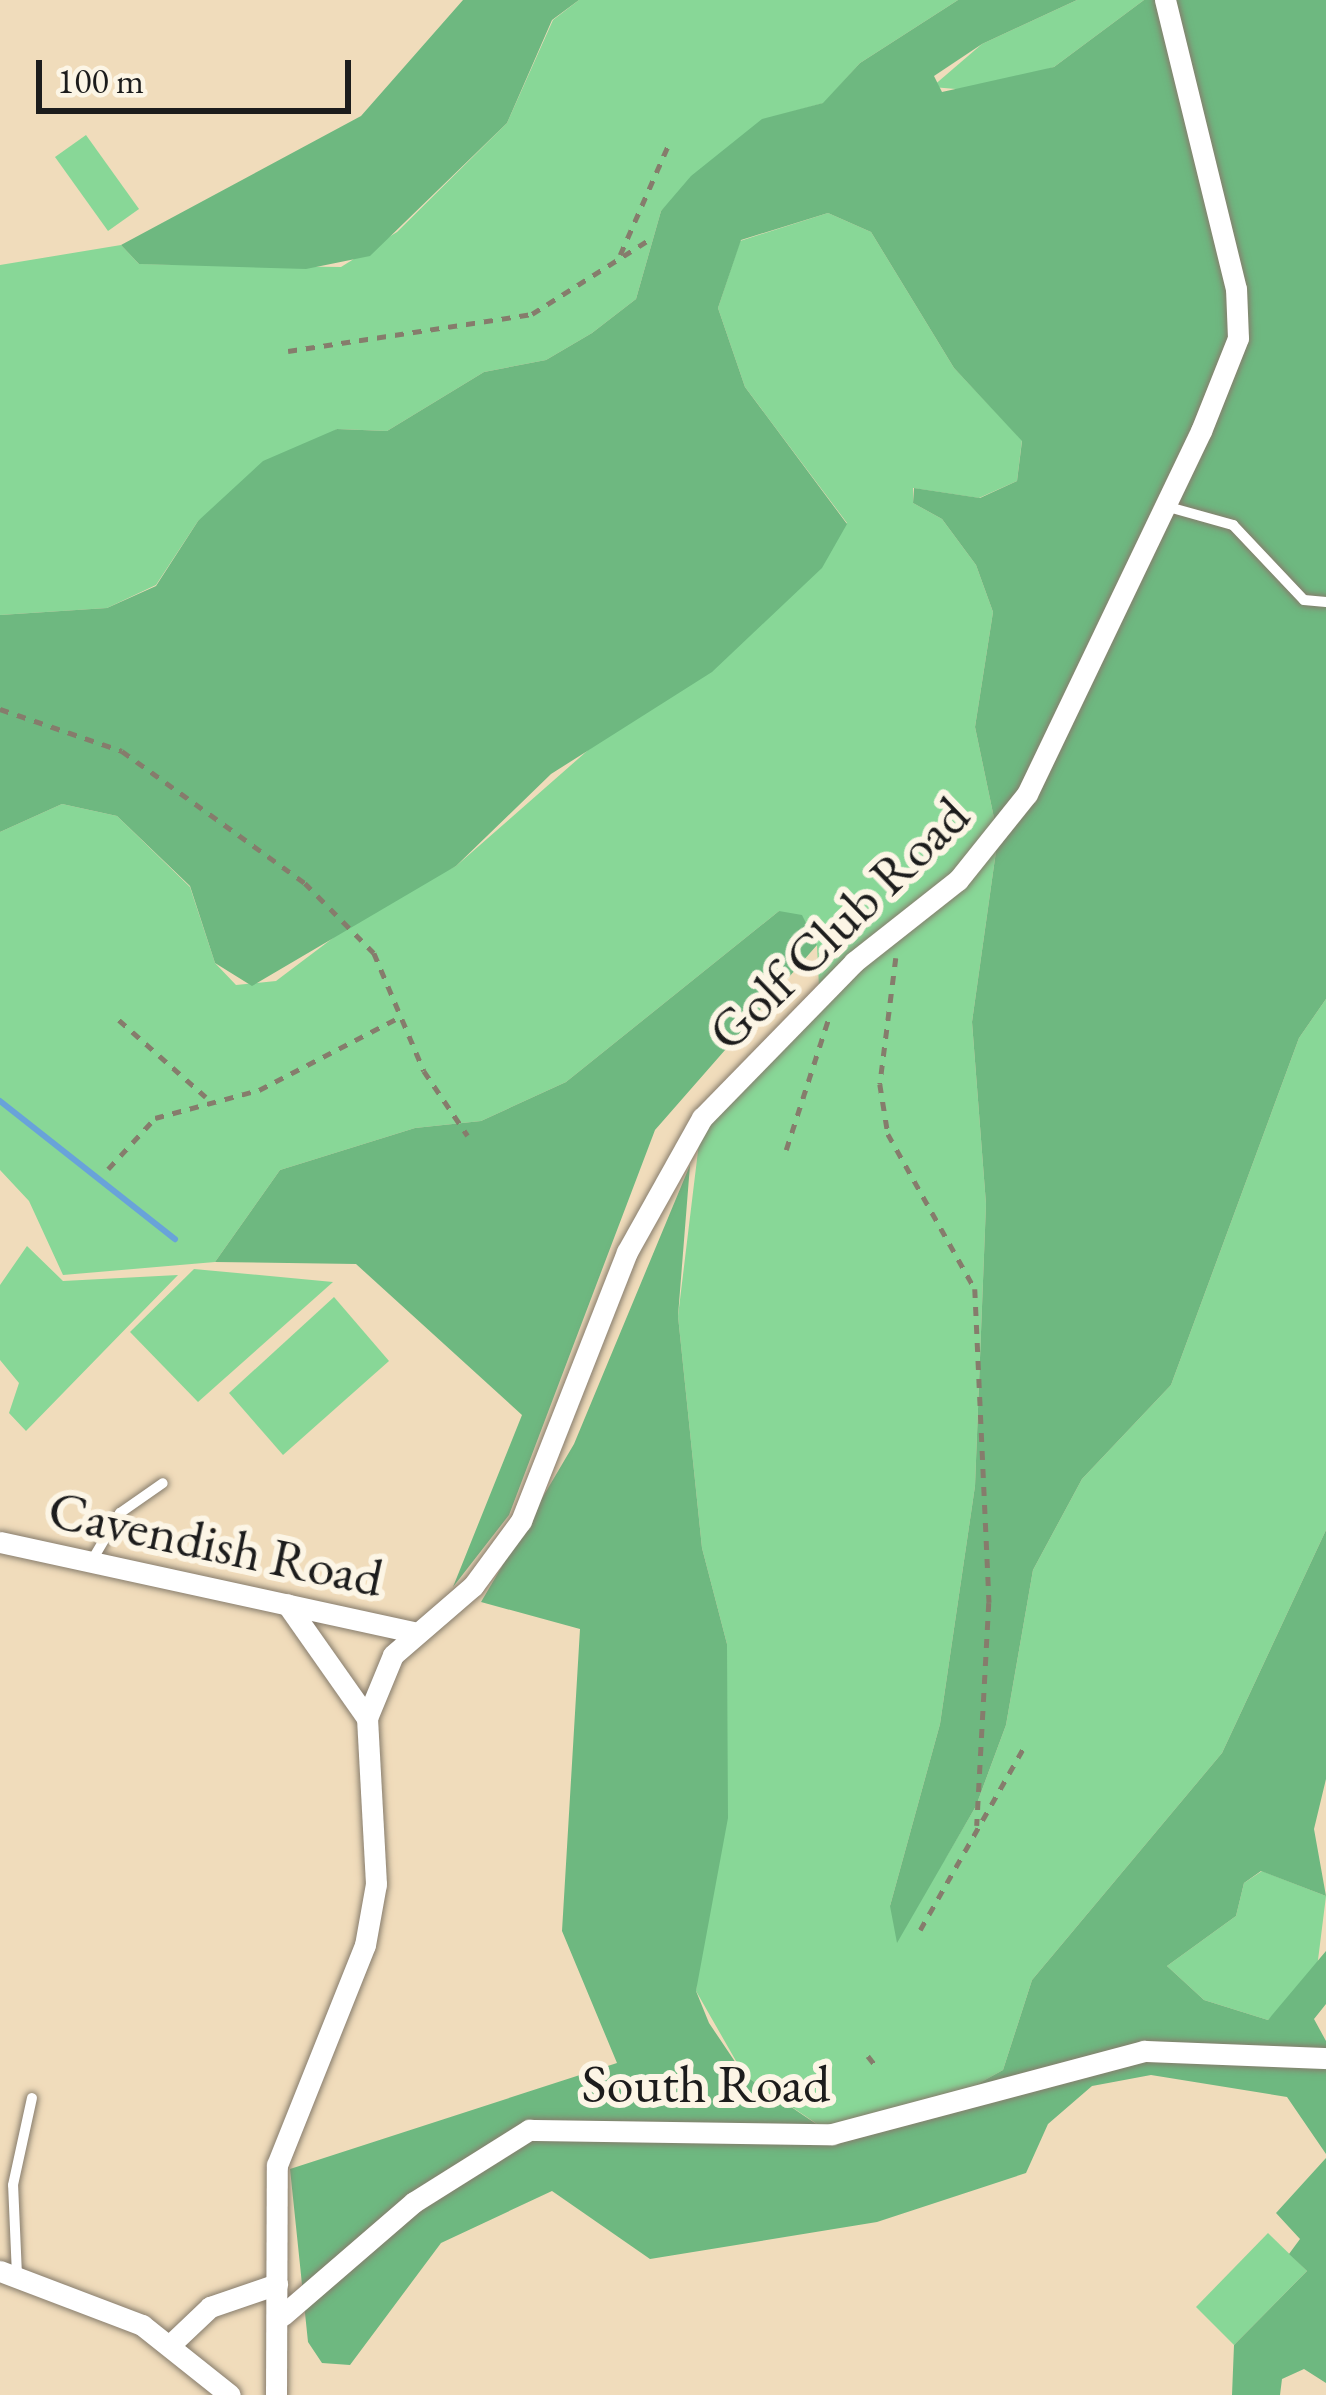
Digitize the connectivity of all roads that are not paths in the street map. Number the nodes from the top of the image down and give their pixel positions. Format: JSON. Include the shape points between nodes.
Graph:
{"nodes":[{"id":1,"x":1165,"y":0,"type":"edge"},
{"id":2,"x":1165,"y":506,"type":"junction"},
{"id":3,"x":1326,"y":602,"type":"edge"},
{"id":4,"x":163,"y":1483,"type":"dead end"},
{"id":5,"x":0,"y":1542,"type":"edge"},
{"id":6,"x":91,"y":1562,"type":"junction"},
{"id":7,"x":287,"y":1604,"type":"junction"},
{"id":8,"x":414,"y":1632,"type":"junction"},
{"id":9,"x":367,"y":1718,"type":"junction"},
{"id":10,"x":1320,"y":2066,"type":"edge"},
{"id":11,"x":32,"y":2098,"type":"dead end"},
{"id":12,"x":9,"y":2275,"type":"edge"},
{"id":13,"x":277,"y":2284,"type":"junction"},
{"id":14,"x":283,"y":2315,"type":"junction"},
{"id":15,"x":171,"y":2344,"type":"junction"},
{"id":16,"x":230,"y":2395,"type":"edge"},
{"id":17,"x":276,"y":2395,"type":"edge"}],
"edges":[{"from":1,"to":2,"type":"street","name":"Golf Club Road","via":[[1228,238],[1238,338]]},
{"from":2,"to":3,"type":"lane","via":[[1233,524],[1304,600]]},
{"from":2,"to":8,"type":"street","name":"Golf Club Road","via":[[998,837],[837,979],[673,1161],[521,1522],[473,1586]]},
{"from":4,"to":6,"type":"lane","via":[[120,1513]]},
{"from":5,"to":6,"type":"street","name":"Cavendish Road"},
{"from":6,"to":7,"type":"street","name":"Cavendish Road"},
{"from":7,"to":8,"type":"street","name":"Cavendish Road"},
{"from":7,"to":9,"type":"street"},
{"from":8,"to":9,"type":"street","name":"Golf Club Road","via":[[380,1676]]},
{"from":9,"to":13,"type":"street","via":[[373,1912],[277,2165]]},
{"from":10,"to":14,"type":"street","name":"South Road","via":[[1144,2051],[832,2134],[529,2130],[414,2202]]},
{"from":11,"to":12,"type":"lane","via":[[13,2185]]},
{"from":12,"to":15,"type":"street"},
{"from":13,"to":14,"type":"street"},
{"from":13,"to":15,"type":"street","via":[[210,2307]]},
{"from":14,"to":17,"type":"street"},
{"from":15,"to":16,"type":"street"}]}
